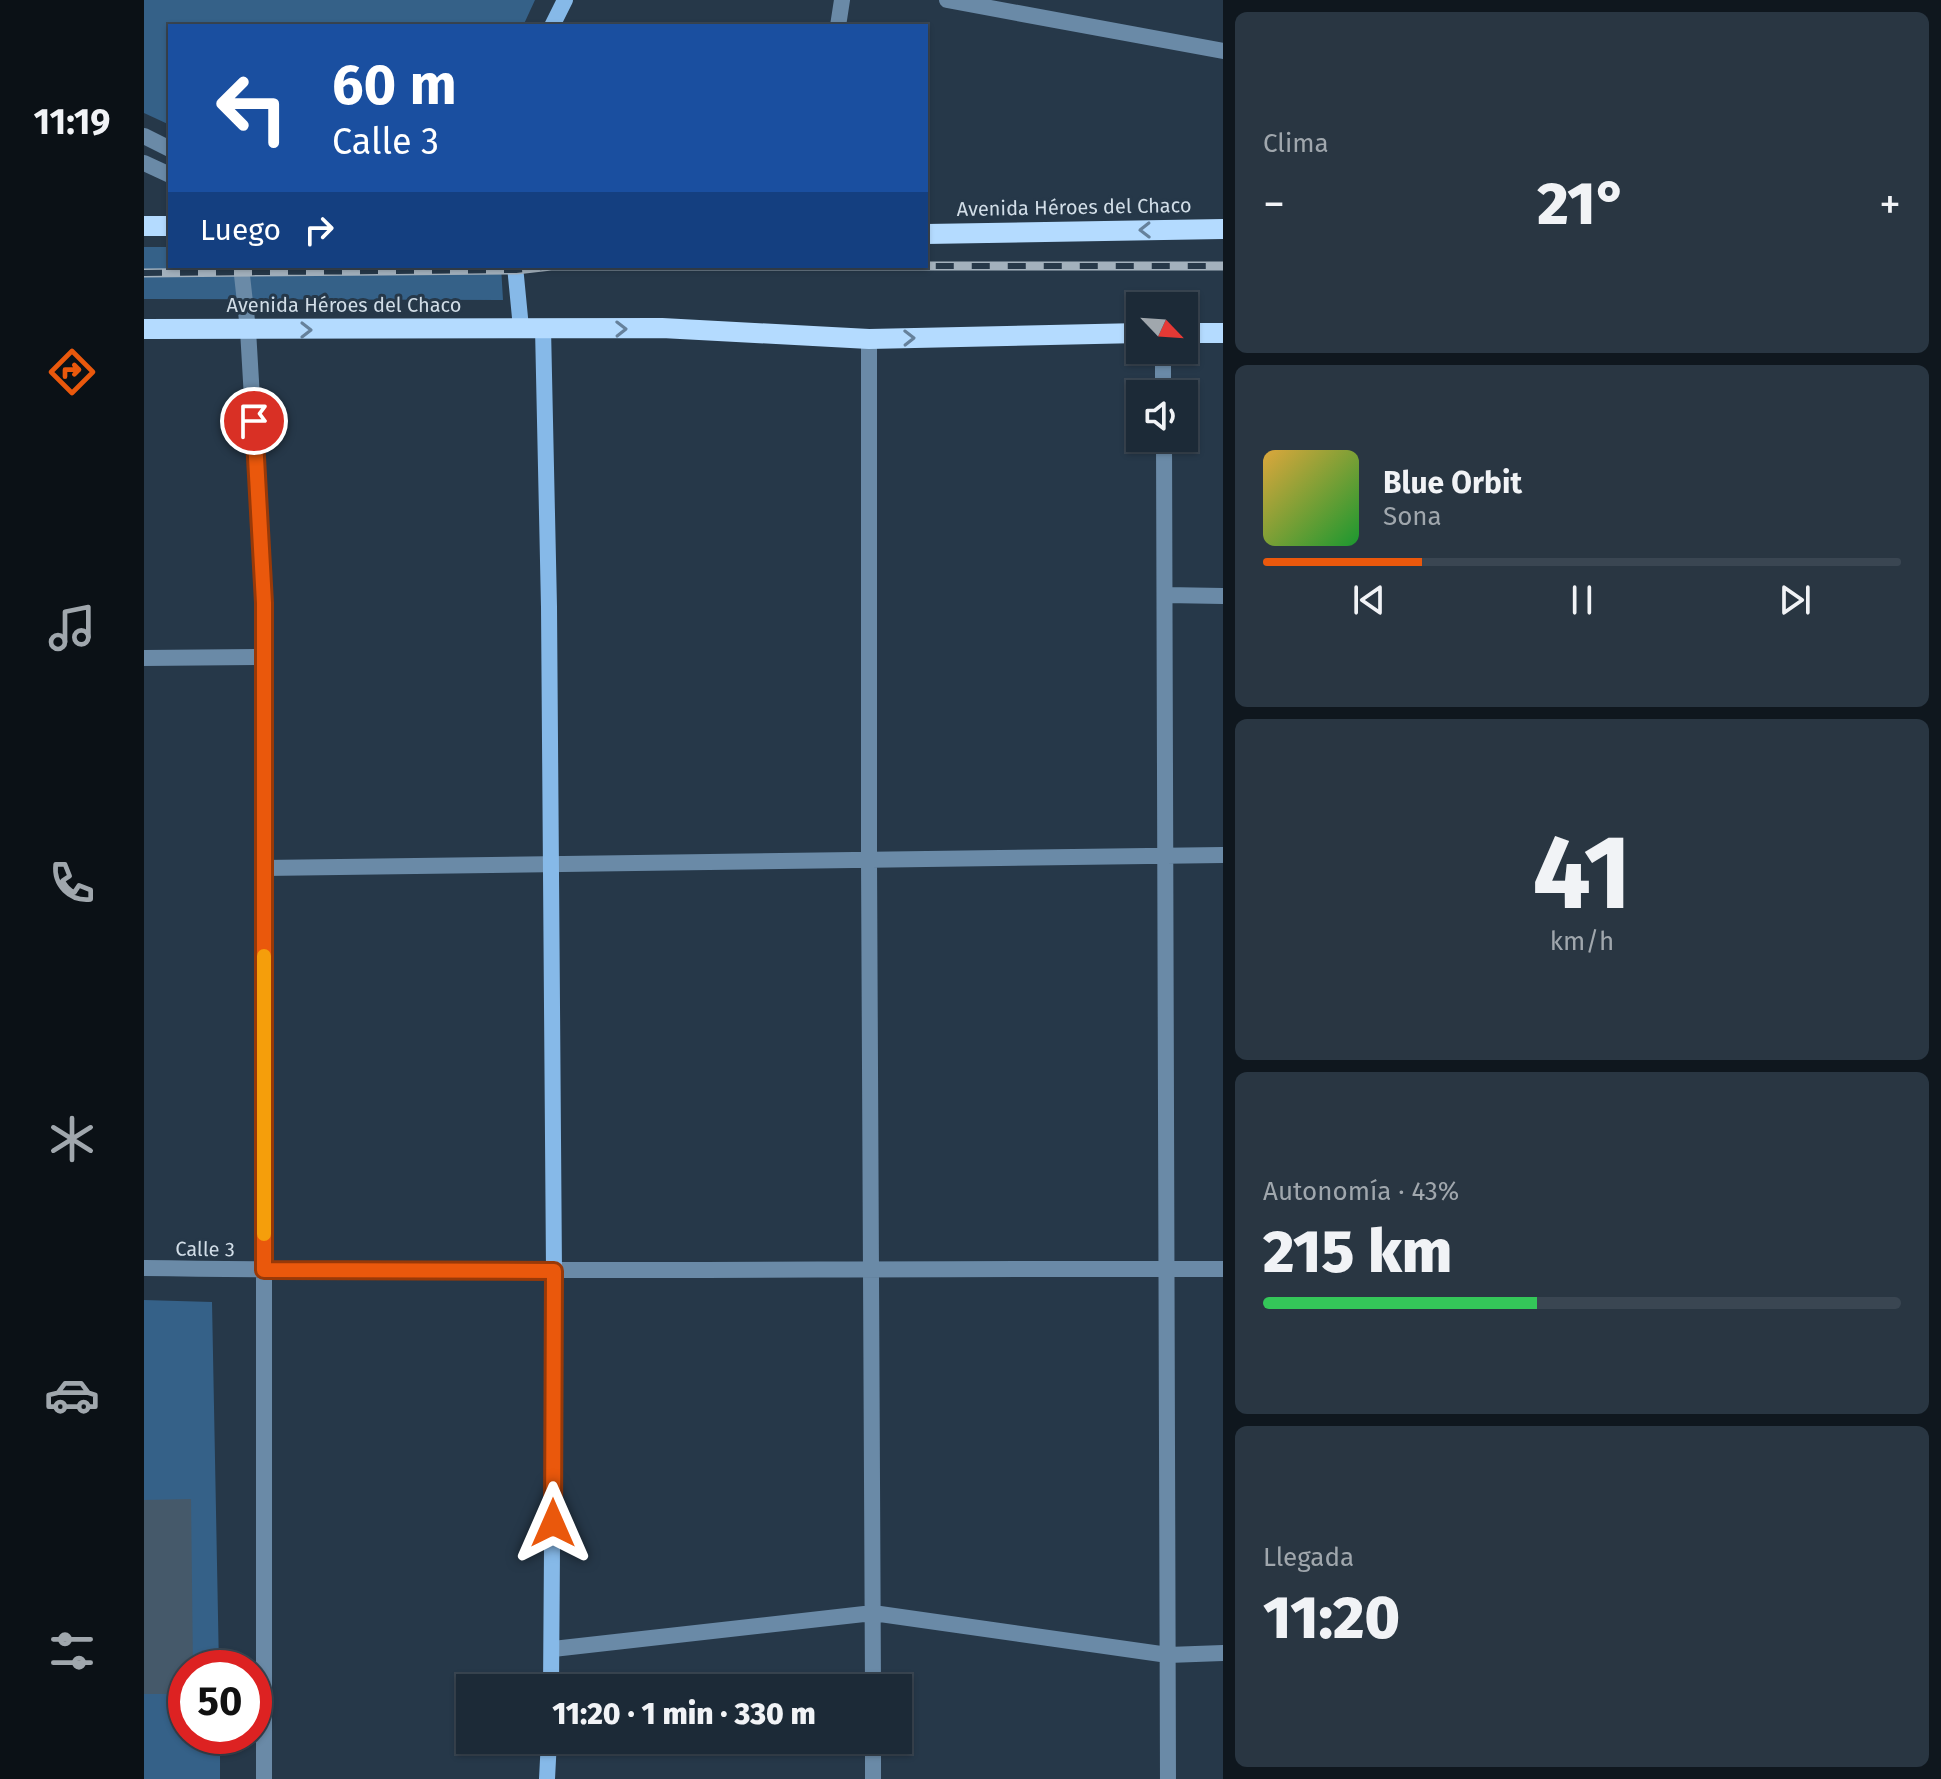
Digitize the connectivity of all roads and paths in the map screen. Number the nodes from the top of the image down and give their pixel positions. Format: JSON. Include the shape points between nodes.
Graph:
{"nodes":[{"id":1,"x":565,"y":0,"type":"edge"},
{"id":2,"x":842,"y":0,"type":"edge"},
{"id":3,"x":947,"y":0,"type":"edge"},
{"id":4,"x":553,"y":24,"type":"edge"},
{"id":5,"x":838,"y":24,"type":"edge"},
{"id":6,"x":1223,"y":51,"type":"edge"},
{"id":7,"x":144,"y":136,"type":"edge"},
{"id":8,"x":168,"y":148,"type":"edge"},
{"id":9,"x":144,"y":163,"type":"edge"},
{"id":10,"x":168,"y":174,"type":"edge"},
{"id":11,"x":144,"y":226,"type":"edge"},
{"id":12,"x":168,"y":226,"type":"edge"},
{"id":13,"x":1223,"y":229,"type":"edge"},
{"id":14,"x":928,"y":234,"type":"edge"},
{"id":15,"x":241,"y":268,"type":"edge"},
{"id":16,"x":515,"y":268,"type":"edge"},
{"id":17,"x":521,"y":328,"type":"junction"},
{"id":18,"x":543,"y":328,"type":"junction"},
{"id":19,"x":144,"y":329,"type":"edge"},
{"id":20,"x":248,"y":330,"type":"junction"},
{"id":21,"x":1126,"y":333,"type":"edge"},
{"id":22,"x":1198,"y":333,"type":"edge"},
{"id":23,"x":1223,"y":333,"type":"edge"},
{"id":24,"x":869,"y":339,"type":"junction"},
{"id":25,"x":1164,"y":452,"type":"edge"},
{"id":26,"x":1166,"y":595,"type":"junction"},
{"id":27,"x":1223,"y":596,"type":"edge"},
{"id":28,"x":264,"y":657,"type":"junction"},
{"id":29,"x":144,"y":658,"type":"edge"},
{"id":30,"x":1223,"y":855,"type":"edge"},
{"id":31,"x":1167,"y":856,"type":"junction"},
{"id":32,"x":869,"y":860,"type":"junction"},
{"id":33,"x":549,"y":863,"type":"junction"},
{"id":34,"x":264,"y":868,"type":"junction"},
{"id":35,"x":144,"y":1268,"type":"edge"},
{"id":36,"x":871,"y":1268,"type":"junction"},
{"id":37,"x":1168,"y":1269,"type":"junction"},
{"id":38,"x":1223,"y":1269,"type":"edge"},
{"id":39,"x":264,"y":1270,"type":"junction"},
{"id":40,"x":554,"y":1271,"type":"junction"},
{"id":41,"x":873,"y":1613,"type":"junction"},
{"id":42,"x":553,"y":1649,"type":"junction"},
{"id":43,"x":1223,"y":1653,"type":"edge"},
{"id":44,"x":1168,"y":1655,"type":"junction"},
{"id":45,"x":552,"y":1674,"type":"edge"},
{"id":46,"x":873,"y":1674,"type":"edge"},
{"id":47,"x":548,"y":1754,"type":"edge"},
{"id":48,"x":873,"y":1754,"type":"edge"},
{"id":49,"x":264,"y":1779,"type":"edge"},
{"id":50,"x":547,"y":1779,"type":"edge"},
{"id":51,"x":873,"y":1779,"type":"edge"},
{"id":52,"x":1168,"y":1779,"type":"edge"}],
"edges":[{"from":1,"to":4,"type":"main road"},
{"from":2,"to":5,"type":"street"},
{"from":3,"to":6,"type":"street"},
{"from":7,"to":8,"type":"street"},
{"from":9,"to":10,"type":"street"},
{"from":11,"to":12,"type":"main road"},
{"from":13,"to":14,"type":"main road","name":"Avenida Héroes del Chaco","one_way":true},
{"from":15,"to":20,"type":"street"},
{"from":16,"to":17,"type":"main road"},
{"from":17,"to":18,"type":"main road","name":"Avenida Héroes del Chaco"},
{"from":20,"to":17,"type":"main road","name":"Avenida Héroes del Chaco","one_way":true},
{"from":18,"to":24,"type":"main road","name":"Avenida Héroes del Chaco","one_way":true,"via":[[662,328]]},
{"from":18,"to":33,"type":"main road"},
{"from":19,"to":20,"type":"main road","name":"Avenida Héroes del Chaco"},
{"from":20,"to":28,"type":"street"},
{"from":24,"to":21,"type":"main road","name":"Avenida Héroes del Chaco","one_way":true},
{"from":22,"to":23,"type":"main road"},
{"from":24,"to":32,"type":"street"},
{"from":25,"to":26,"type":"street"},
{"from":26,"to":27,"type":"street"},
{"from":26,"to":31,"type":"street"},
{"from":28,"to":29,"type":"street"},
{"from":28,"to":34,"type":"street"},
{"from":30,"to":31,"type":"street"},
{"from":31,"to":32,"type":"street"},
{"from":31,"to":37,"type":"street"},
{"from":32,"to":33,"type":"street"},
{"from":32,"to":36,"type":"street"},
{"from":33,"to":34,"type":"street"},
{"from":33,"to":40,"type":"main road"},
{"from":34,"to":39,"type":"street"},
{"from":35,"to":39,"type":"street","name":"Calle 3"},
{"from":36,"to":37,"type":"street","name":"Calle 3"},
{"from":36,"to":40,"type":"street","name":"Calle 3"},
{"from":36,"to":41,"type":"street"},
{"from":37,"to":38,"type":"street","name":"Calle 3"},
{"from":37,"to":44,"type":"street"},
{"from":39,"to":40,"type":"street","name":"Calle 3"},
{"from":39,"to":49,"type":"street"},
{"from":40,"to":42,"type":"main road"},
{"from":41,"to":42,"type":"street"},
{"from":41,"to":44,"type":"street"},
{"from":41,"to":46,"type":"street"},
{"from":42,"to":45,"type":"main road"},
{"from":43,"to":44,"type":"street"},
{"from":44,"to":52,"type":"street"},
{"from":47,"to":50,"type":"main road"},
{"from":48,"to":51,"type":"street"}]}
